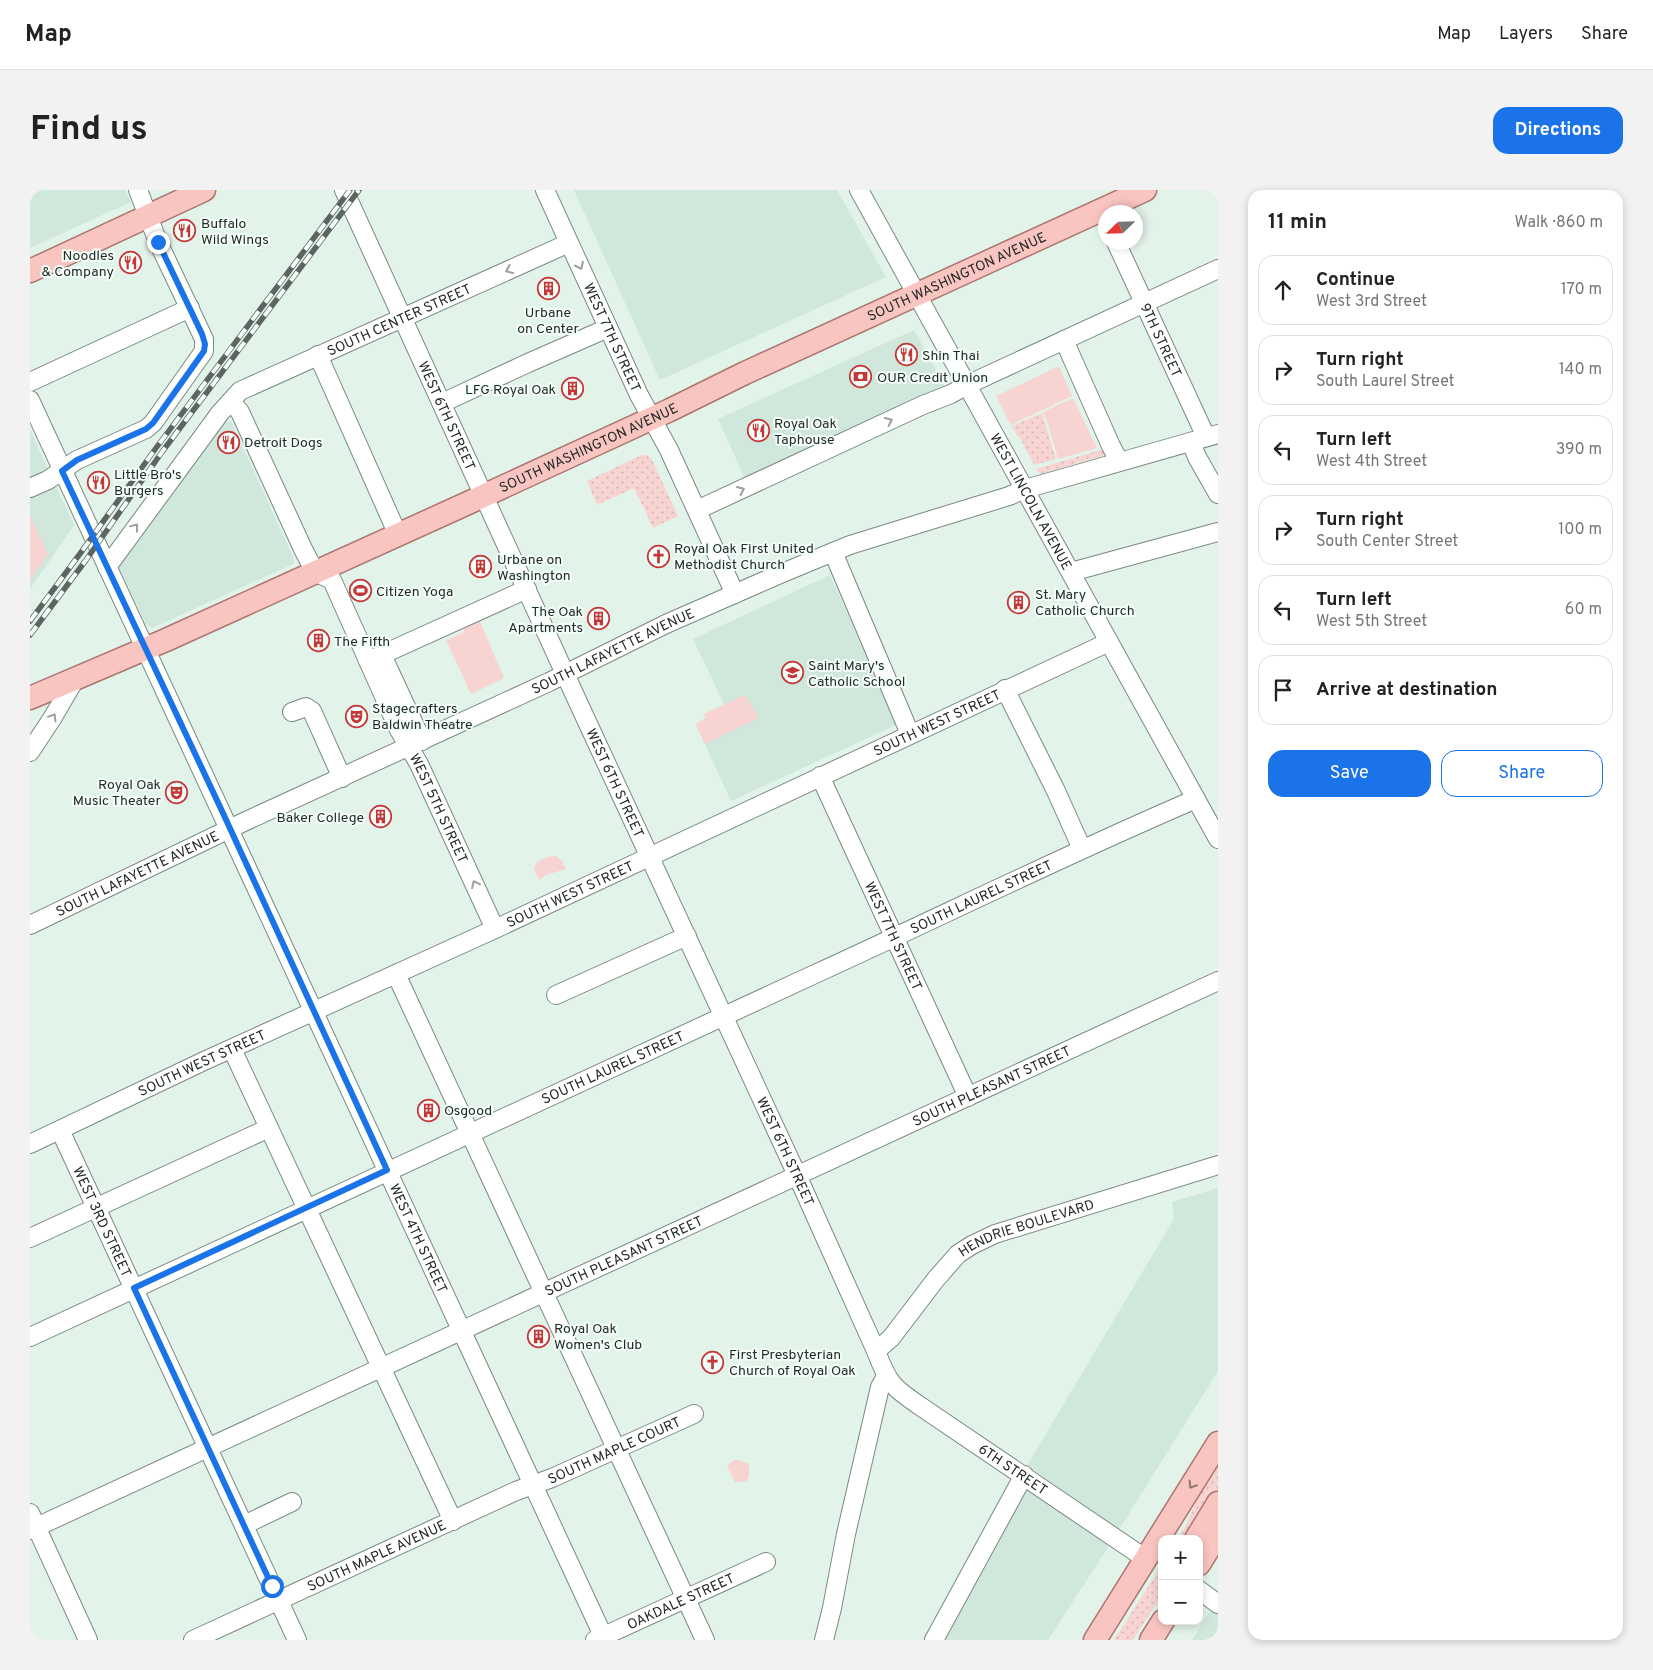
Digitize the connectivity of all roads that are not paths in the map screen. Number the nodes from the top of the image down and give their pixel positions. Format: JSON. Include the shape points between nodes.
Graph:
{"nodes":[{"id":1,"x":138,"y":190,"type":"edge"},
{"id":2,"x":204,"y":190,"type":"edge"},
{"id":3,"x":344,"y":190,"type":"edge"},
{"id":4,"x":545,"y":190,"type":"edge"},
{"id":5,"x":859,"y":190,"type":"edge"},
{"id":6,"x":1145,"y":190,"type":"edge"},
{"id":7,"x":1120,"y":205,"type":"edge"},
{"id":8,"x":148,"y":216,"type":"junction"},
{"id":9,"x":1098,"y":218,"type":"edge"},
{"id":10,"x":569,"y":243,"type":"junction"},
{"id":11,"x":1120,"y":250,"type":"edge"},
{"id":12,"x":1218,"y":269,"type":"edge"},
{"id":13,"x":30,"y":271,"type":"edge"},
{"id":14,"x":918,"y":294,"type":"junction"},
{"id":15,"x":1145,"y":302,"type":"junction"},
{"id":16,"x":190,"y":308,"type":"junction"},
{"id":17,"x":403,"y":317,"type":"junction"},
{"id":18,"x":608,"y":328,"type":"junction"},
{"id":19,"x":1064,"y":340,"type":"junction"},
{"id":20,"x":318,"y":355,"type":"junction"},
{"id":21,"x":30,"y":382,"type":"edge"},
{"id":22,"x":967,"y":385,"type":"junction"},
{"id":23,"x":30,"y":400,"type":"edge"},
{"id":24,"x":231,"y":401,"type":"junction"},
{"id":25,"x":442,"y":403,"type":"junction"},
{"id":26,"x":653,"y":417,"type":"junction"},
{"id":27,"x":1205,"y":438,"type":"edge"},
{"id":28,"x":1119,"y":461,"type":"junction"},
{"id":29,"x":62,"y":471,"type":"junction"},
{"id":30,"x":30,"y":488,"type":"edge"},
{"id":31,"x":1025,"y":490,"type":"junction"},
{"id":32,"x":1218,"y":494,"type":"edge"},
{"id":33,"x":484,"y":496,"type":"junction"},
{"id":34,"x":697,"y":510,"type":"junction"},
{"id":35,"x":1218,"y":532,"type":"edge"},
{"id":36,"x":398,"y":535,"type":"junction"},
{"id":37,"x":833,"y":552,"type":"junction"},
{"id":38,"x":107,"y":567,"type":"junction"},
{"id":39,"x":315,"y":572,"type":"junction"},
{"id":40,"x":1071,"y":572,"type":"junction"},
{"id":41,"x":528,"y":589,"type":"junction"},
{"id":42,"x":735,"y":594,"type":"junction"},
{"id":43,"x":1109,"y":642,"type":"junction"},
{"id":44,"x":146,"y":649,"type":"junction"},
{"id":45,"x":375,"y":658,"type":"junction"},
{"id":46,"x":565,"y":673,"type":"junction"},
{"id":47,"x":74,"y":681,"type":"junction"},
{"id":48,"x":1005,"y":689,"type":"junction"},
{"id":49,"x":30,"y":698,"type":"edge"},
{"id":50,"x":292,"y":712,"type":"dead end"},
{"id":51,"x":910,"y":734,"type":"junction"},
{"id":52,"x":416,"y":743,"type":"junction"},
{"id":53,"x":30,"y":752,"type":"edge"},
{"id":54,"x":820,"y":776,"type":"junction"},
{"id":55,"x":342,"y":778,"type":"junction"},
{"id":56,"x":1196,"y":799,"type":"junction"},
{"id":57,"x":230,"y":829,"type":"junction"},
{"id":58,"x":1218,"y":839,"type":"edge"},
{"id":59,"x":1082,"y":849,"type":"junction"},
{"id":60,"x":650,"y":857,"type":"junction"},
{"id":61,"x":30,"y":925,"type":"edge"},
{"id":62,"x":495,"y":929,"type":"junction"},
{"id":63,"x":687,"y":936,"type":"junction"},
{"id":64,"x":895,"y":937,"type":"junction"},
{"id":65,"x":396,"y":974,"type":"junction"},
{"id":66,"x":1218,"y":981,"type":"edge"},
{"id":67,"x":556,"y":995,"type":"dead end"},
{"id":68,"x":313,"y":1013,"type":"junction"},
{"id":69,"x":723,"y":1016,"type":"junction"},
{"id":70,"x":232,"y":1049,"type":"junction"},
{"id":71,"x":968,"y":1097,"type":"junction"},
{"id":72,"x":268,"y":1128,"type":"junction"},
{"id":73,"x":60,"y":1130,"type":"junction"},
{"id":74,"x":470,"y":1132,"type":"junction"},
{"id":75,"x":30,"y":1144,"type":"edge"},
{"id":76,"x":1218,"y":1165,"type":"edge"},
{"id":77,"x":387,"y":1170,"type":"junction"},
{"id":78,"x":797,"y":1175,"type":"junction"},
{"id":79,"x":96,"y":1207,"type":"junction"},
{"id":80,"x":306,"y":1209,"type":"junction"},
{"id":81,"x":30,"y":1238,"type":"edge"},
{"id":82,"x":134,"y":1288,"type":"junction"},
{"id":83,"x":544,"y":1292,"type":"junction"},
{"id":84,"x":461,"y":1330,"type":"junction"},
{"id":85,"x":30,"y":1337,"type":"edge"},
{"id":86,"x":876,"y":1351,"type":"junction"},
{"id":87,"x":380,"y":1367,"type":"junction"},
{"id":88,"x":886,"y":1376,"type":"junction"},
{"id":89,"x":694,"y":1414,"type":"dead end"},
{"id":90,"x":1218,"y":1444,"type":"edge"},
{"id":91,"x":207,"y":1448,"type":"junction"},
{"id":92,"x":617,"y":1450,"type":"junction"},
{"id":93,"x":1024,"y":1475,"type":"junction"},
{"id":94,"x":533,"y":1486,"type":"junction"},
{"id":95,"x":292,"y":1502,"type":"dead end"},
{"id":96,"x":1218,"y":1503,"type":"edge"},
{"id":97,"x":1174,"y":1515,"type":"junction"},
{"id":98,"x":453,"y":1521,"type":"junction"},
{"id":99,"x":32,"y":1524,"type":"edge"},
{"id":100,"x":244,"y":1525,"type":"junction"},
{"id":101,"x":1218,"y":1534,"type":"edge"},
{"id":102,"x":1172,"y":1535,"type":"edge"},
{"id":103,"x":1198,"y":1535,"type":"edge"},
{"id":104,"x":1203,"y":1558,"type":"edge"},
{"id":105,"x":1154,"y":1559,"type":"edge"},
{"id":106,"x":766,"y":1562,"type":"dead end"},
{"id":107,"x":1203,"y":1593,"type":"edge"},
{"id":108,"x":685,"y":1598,"type":"junction"},
{"id":109,"x":279,"y":1601,"type":"junction"},
{"id":110,"x":1218,"y":1604,"type":"edge"},
{"id":111,"x":1160,"y":1625,"type":"edge"},
{"id":112,"x":601,"y":1639,"type":"edge"},
{"id":113,"x":88,"y":1640,"type":"edge"},
{"id":114,"x":193,"y":1640,"type":"edge"},
{"id":115,"x":297,"y":1640,"type":"edge"},
{"id":116,"x":705,"y":1640,"type":"edge"},
{"id":117,"x":824,"y":1640,"type":"edge"},
{"id":118,"x":934,"y":1640,"type":"edge"},
{"id":119,"x":1095,"y":1640,"type":"edge"},
{"id":120,"x":1110,"y":1640,"type":"edge"},
{"id":121,"x":1151,"y":1640,"type":"edge"}],
"edges":[{"from":1,"to":8,"type":"street"},
{"from":2,"to":8,"type":"main road"},
{"from":3,"to":17,"type":"street","name":"WEST 6TH STREET"},
{"from":4,"to":10,"type":"street","name":"WEST 7TH STREET"},
{"from":5,"to":14,"type":"street","name":"WEST LINCOLN AVENUE"},
{"from":6,"to":7,"type":"main road","name":"SOUTH WASHINGTON AVENUE"},
{"from":8,"to":13,"type":"main road"},
{"from":8,"to":16,"type":"street"},
{"from":9,"to":14,"type":"main road","name":"SOUTH WASHINGTON AVENUE"},
{"from":10,"to":17,"type":"street","name":"SOUTH CENTER STREET","one_way":true},
{"from":10,"to":18,"type":"street","name":"WEST 7TH STREET","one_way":true},
{"from":11,"to":15,"type":"street","name":"9TH STREET"},
{"from":12,"to":15,"type":"street"},
{"from":14,"to":22,"type":"street","name":"WEST LINCOLN AVENUE"},
{"from":14,"to":26,"type":"main road","name":"SOUTH WASHINGTON AVENUE"},
{"from":15,"to":19,"type":"street"},
{"from":15,"to":27,"type":"street","name":"9TH STREET"},
{"from":16,"to":21,"type":"street"},
{"from":16,"to":29,"type":"street","via":[[202,334],[204,351],[153,423],[77,460]]},
{"from":17,"to":20,"type":"street","name":"SOUTH CENTER STREET"},
{"from":17,"to":25,"type":"street","name":"WEST 6TH STREET"},
{"from":18,"to":25,"type":"street"},
{"from":18,"to":26,"type":"street","name":"WEST 7TH STREET","via":[[639,395]]},
{"from":19,"to":22,"type":"street"},
{"from":19,"to":28,"type":"street"},
{"from":20,"to":24,"type":"street","name":"SOUTH CENTER STREET","via":[[249,386]]},
{"from":20,"to":36,"type":"street"},
{"from":22,"to":31,"type":"street","name":"WEST LINCOLN AVENUE"},
{"from":34,"to":22,"type":"street","one_way":true},
{"from":23,"to":29,"type":"street","name":"WEST 4TH STREET"},
{"from":38,"to":24,"type":"street","name":"SOUTH CENTER STREET","one_way":true},
{"from":24,"to":39,"type":"street","name":"WEST 5TH STREET","via":[[240,412]]},
{"from":25,"to":33,"type":"street","name":"WEST 6TH STREET"},
{"from":26,"to":33,"type":"main road","name":"SOUTH WASHINGTON AVENUE"},
{"from":26,"to":34,"type":"street","name":"WEST 7TH STREET"},
{"from":27,"to":28,"type":"street","name":"SOUTH LAFAYETTE AVENUE"},
{"from":27,"to":32,"type":"street","name":"9TH STREET","via":[[1197,457]]},
{"from":28,"to":31,"type":"street","name":"SOUTH LAFAYETTE AVENUE"},
{"from":29,"to":30,"type":"street"},
{"from":29,"to":38,"type":"street","name":"WEST 4TH STREET"},
{"from":31,"to":37,"type":"street","name":"SOUTH LAFAYETTE AVENUE"},
{"from":31,"to":40,"type":"street","name":"WEST LINCOLN AVENUE"},
{"from":33,"to":36,"type":"main road","name":"SOUTH WASHINGTON AVENUE"},
{"from":33,"to":41,"type":"street","name":"WEST 6TH STREET"},
{"from":34,"to":42,"type":"street","name":"WEST 7TH STREET"},
{"from":35,"to":40,"type":"street"},
{"from":36,"to":39,"type":"main road","name":"SOUTH WASHINGTON AVENUE"},
{"from":37,"to":42,"type":"street","name":"SOUTH LAFAYETTE AVENUE"},
{"from":37,"to":51,"type":"street"},
{"from":38,"to":44,"type":"street","name":"WEST 4TH STREET"},
{"from":39,"to":44,"type":"main road","name":"SOUTH WASHINGTON AVENUE"},
{"from":39,"to":45,"type":"street","name":"WEST 5TH STREET","via":[[332,580]]},
{"from":40,"to":43,"type":"street","name":"WEST LINCOLN AVENUE"},
{"from":41,"to":45,"type":"street"},
{"from":41,"to":46,"type":"street","name":"WEST 6TH STREET"},
{"from":42,"to":46,"type":"street","name":"SOUTH LAFAYETTE AVENUE"},
{"from":43,"to":48,"type":"street","name":"SOUTH WEST STREET"},
{"from":43,"to":56,"type":"street","name":"WEST LINCOLN AVENUE"},
{"from":44,"to":47,"type":"main road","name":"SOUTH WASHINGTON AVENUE"},
{"from":44,"to":57,"type":"street","name":"WEST 4TH STREET"},
{"from":45,"to":52,"type":"street","name":"WEST 5TH STREET","via":[[399,730]]},
{"from":46,"to":52,"type":"street","name":"SOUTH LAFAYETTE AVENUE"},
{"from":46,"to":60,"type":"street","name":"WEST 6TH STREET"},
{"from":47,"to":49,"type":"main road","name":"SOUTH WASHINGTON AVENUE"},
{"from":53,"to":47,"type":"street","one_way":true},
{"from":48,"to":51,"type":"street","name":"SOUTH WEST STREET"},
{"from":48,"to":59,"type":"street"},
{"from":50,"to":55,"type":"street","via":[[306,707],[312,711]]},
{"from":51,"to":54,"type":"street","name":"SOUTH WEST STREET"},
{"from":52,"to":55,"type":"street","name":"SOUTH LAFAYETTE AVENUE"},
{"from":62,"to":52,"type":"street","name":"WEST 5TH STREET","one_way":true},
{"from":54,"to":60,"type":"street","name":"SOUTH WEST STREET"},
{"from":54,"to":64,"type":"street","name":"WEST 7TH STREET"},
{"from":55,"to":57,"type":"street","name":"SOUTH LAFAYETTE AVENUE"},
{"from":56,"to":58,"type":"street","name":"WEST LINCOLN AVENUE"},
{"from":56,"to":59,"type":"street","name":"SOUTH LAUREL STREET"},
{"from":57,"to":61,"type":"street","name":"SOUTH LAFAYETTE AVENUE"},
{"from":57,"to":68,"type":"street","name":"WEST 4TH STREET"},
{"from":59,"to":64,"type":"street","name":"SOUTH LAUREL STREET"},
{"from":60,"to":62,"type":"street","name":"SOUTH WEST STREET"},
{"from":60,"to":63,"type":"street","name":"WEST 6TH STREET"},
{"from":62,"to":65,"type":"street","name":"SOUTH WEST STREET"},
{"from":63,"to":67,"type":"street"},
{"from":63,"to":69,"type":"street","name":"WEST 6TH STREET"},
{"from":64,"to":69,"type":"street","name":"SOUTH LAUREL STREET"},
{"from":64,"to":71,"type":"street","name":"WEST 7TH STREET"},
{"from":65,"to":68,"type":"street","name":"SOUTH WEST STREET"},
{"from":65,"to":74,"type":"street"},
{"from":66,"to":71,"type":"street","name":"SOUTH PLEASANT STREET"},
{"from":68,"to":70,"type":"street","name":"SOUTH WEST STREET"},
{"from":68,"to":77,"type":"street","name":"WEST 4TH STREET"},
{"from":69,"to":74,"type":"street","name":"SOUTH LAUREL STREET"},
{"from":69,"to":78,"type":"street","name":"WEST 6TH STREET"},
{"from":70,"to":72,"type":"street"},
{"from":70,"to":73,"type":"street","name":"SOUTH WEST STREET"},
{"from":71,"to":78,"type":"street","name":"SOUTH PLEASANT STREET"},
{"from":72,"to":79,"type":"street"},
{"from":72,"to":80,"type":"street"},
{"from":73,"to":75,"type":"street","name":"SOUTH WEST STREET"},
{"from":73,"to":79,"type":"street","name":"WEST 3RD STREET"},
{"from":74,"to":77,"type":"street","name":"SOUTH LAUREL STREET"},
{"from":74,"to":83,"type":"street"},
{"from":76,"to":86,"type":"street","name":"HENDRIE BOULEVARD","via":[[995,1234],[972,1245],[958,1254],[891,1338]]},
{"from":77,"to":80,"type":"street","name":"SOUTH LAUREL STREET"},
{"from":77,"to":84,"type":"street","name":"WEST 4TH STREET"},
{"from":78,"to":83,"type":"street","name":"SOUTH PLEASANT STREET"},
{"from":78,"to":86,"type":"street","name":"WEST 6TH STREET"},
{"from":79,"to":81,"type":"street"},
{"from":79,"to":82,"type":"street","name":"WEST 3RD STREET"},
{"from":80,"to":82,"type":"street","name":"SOUTH LAUREL STREET"},
{"from":80,"to":87,"type":"street"},
{"from":82,"to":85,"type":"street","name":"SOUTH LAUREL STREET"},
{"from":82,"to":91,"type":"street","name":"WEST 3RD STREET"},
{"from":83,"to":84,"type":"street","name":"SOUTH PLEASANT STREET"},
{"from":83,"to":92,"type":"street"},
{"from":84,"to":87,"type":"street","name":"SOUTH PLEASANT STREET"},
{"from":84,"to":94,"type":"street","name":"WEST 4TH STREET"},
{"from":86,"to":88,"type":"street","name":"WEST 6TH STREET"},
{"from":87,"to":91,"type":"street","name":"SOUTH PLEASANT STREET"},
{"from":87,"to":98,"type":"street"},
{"from":88,"to":93,"type":"street","name":"6TH STREET","via":[[900,1392]]},
{"from":88,"to":117,"type":"street","via":[[880,1388]]},
{"from":89,"to":92,"type":"street","name":"SOUTH MAPLE COURT"},
{"from":90,"to":97,"type":"main road","one_way":true},
{"from":91,"to":99,"type":"street","name":"SOUTH PLEASANT STREET"},
{"from":91,"to":100,"type":"street","name":"WEST 3RD STREET"},
{"from":92,"to":94,"type":"street","name":"SOUTH MAPLE COURT"},
{"from":92,"to":108,"type":"street"},
{"from":93,"to":105,"type":"street","name":"6TH STREET"},
{"from":93,"to":118,"type":"street"},
{"from":94,"to":98,"type":"street","name":"SOUTH MAPLE AVENUE"},
{"from":94,"to":112,"type":"street","name":"WEST 4TH STREET"},
{"from":95,"to":100,"type":"street"},
{"from":96,"to":103,"type":"main road"},
{"from":97,"to":102,"type":"main road"},
{"from":97,"to":105,"type":"main road"},
{"from":98,"to":109,"type":"street","name":"SOUTH MAPLE AVENUE"},
{"from":99,"to":113,"type":"street"},
{"from":100,"to":109,"type":"street","name":"WEST 3RD STREET"},
{"from":101,"to":104,"type":"main road"},
{"from":105,"to":119,"type":"main road"},
{"from":105,"to":120,"type":"main road"},
{"from":106,"to":108,"type":"street","name":"OAKDALE STREET"},
{"from":107,"to":110,"type":"street"},
{"from":108,"to":112,"type":"street","name":"OAKDALE STREET"},
{"from":108,"to":116,"type":"street"},
{"from":109,"to":114,"type":"street","name":"SOUTH MAPLE AVENUE"},
{"from":109,"to":115,"type":"street","name":"WEST 3RD STREET"},
{"from":111,"to":121,"type":"main road"}]}
